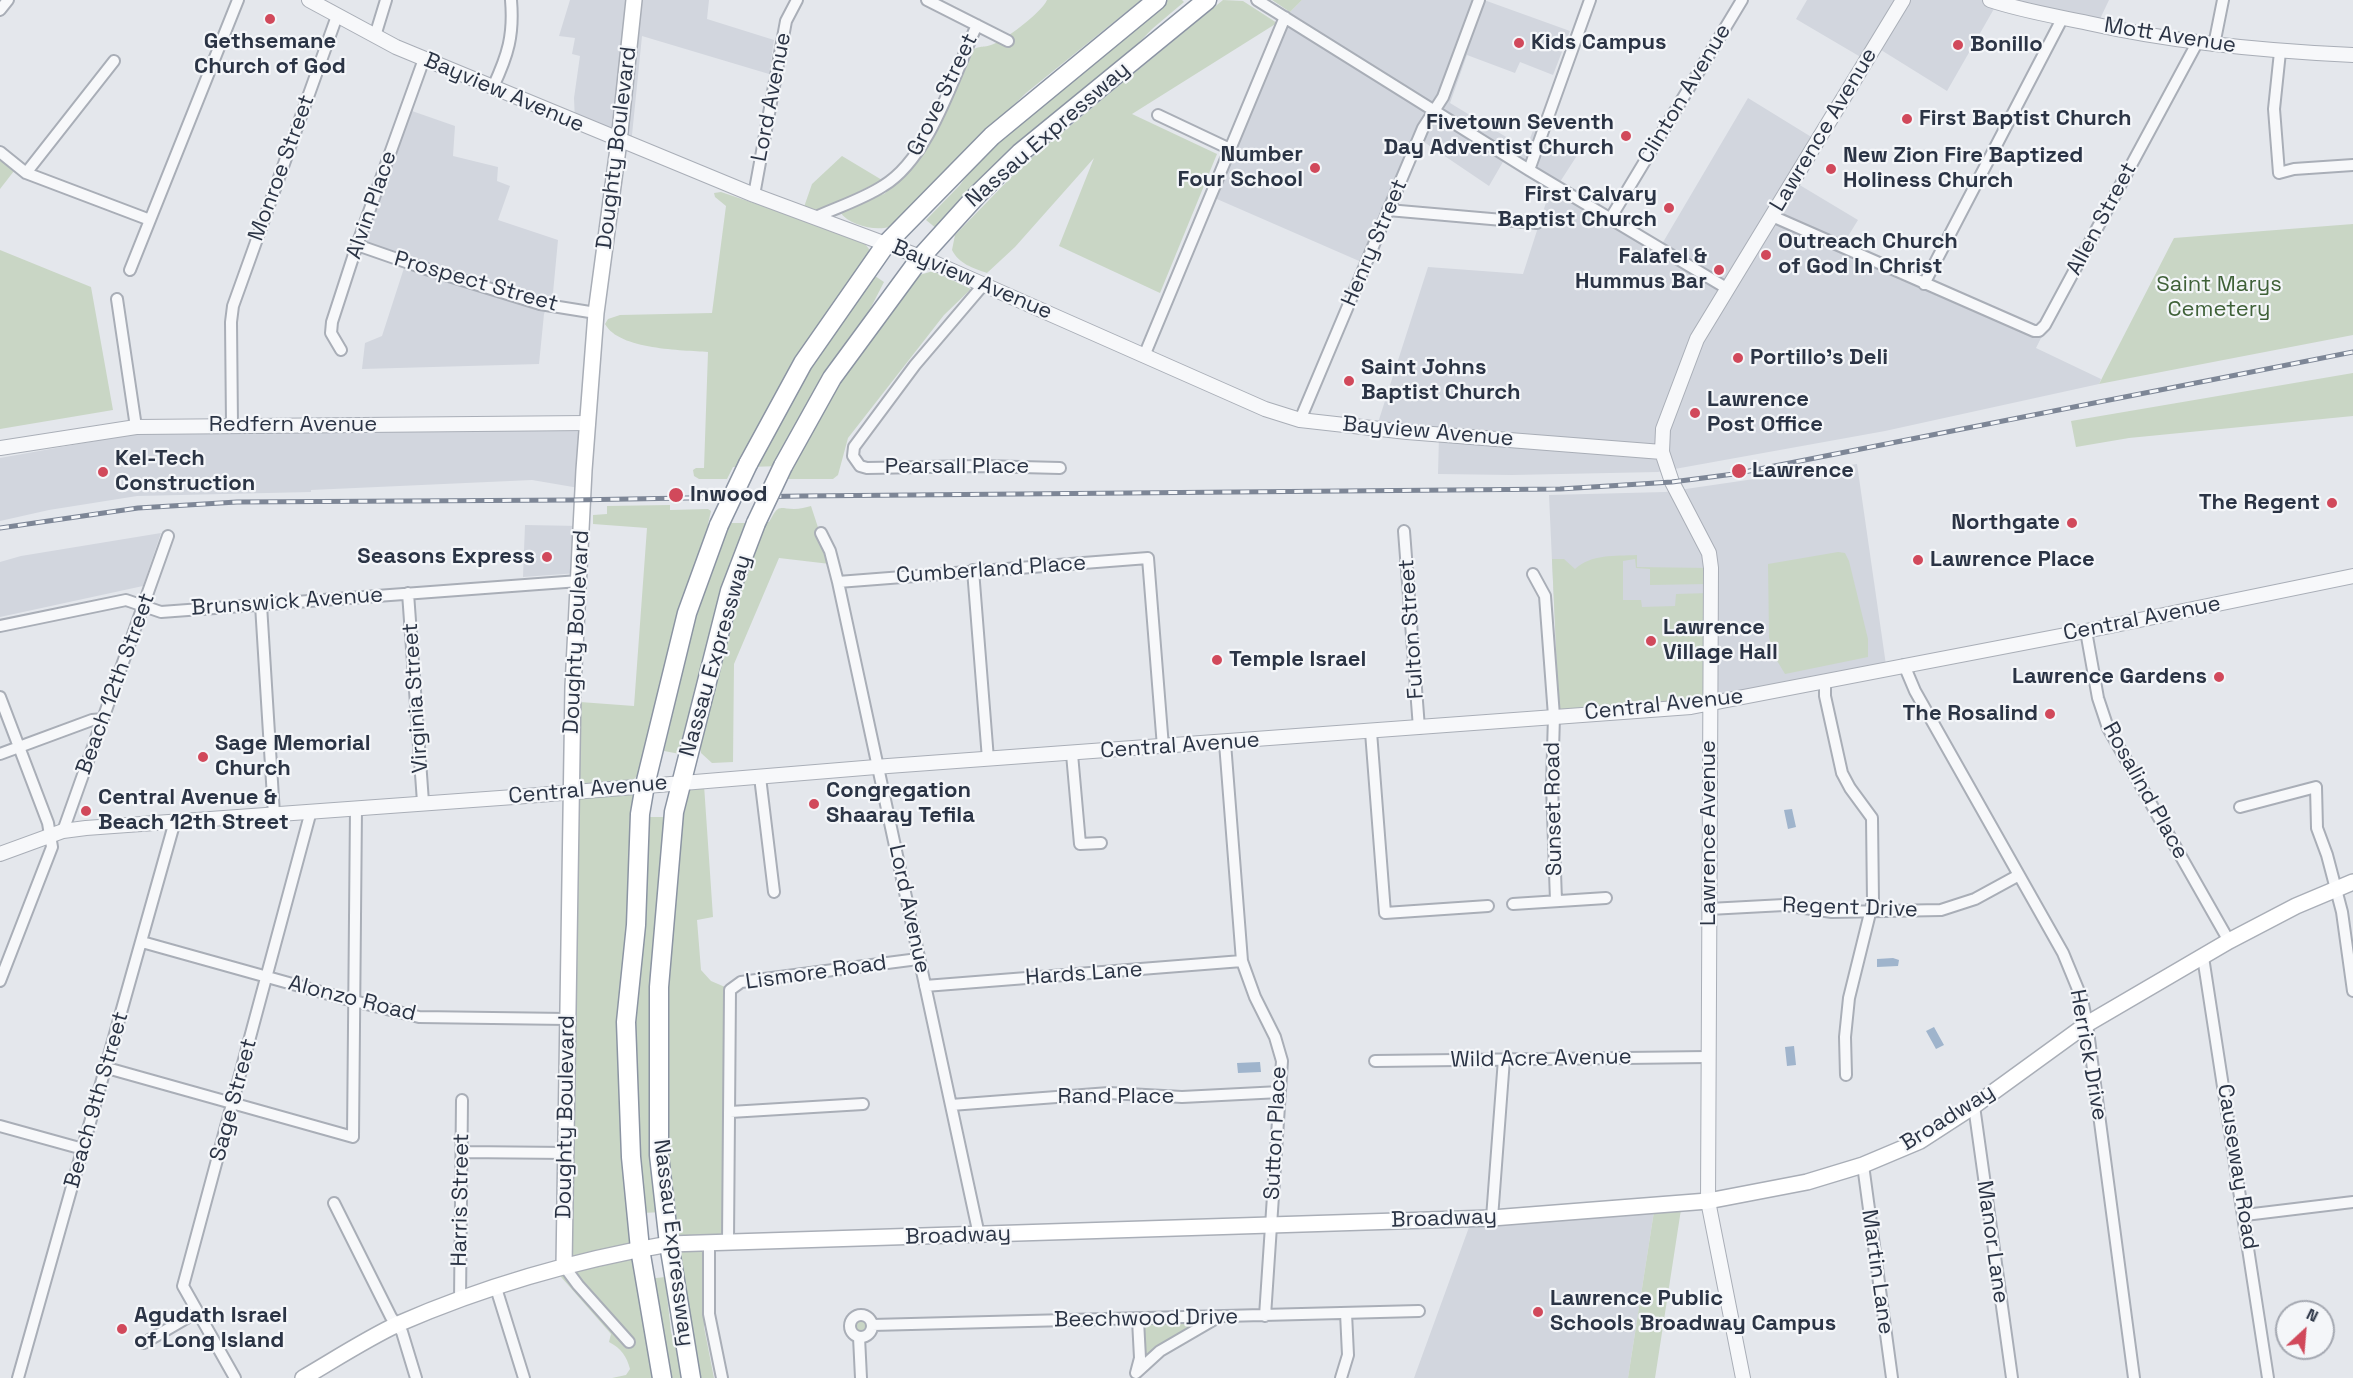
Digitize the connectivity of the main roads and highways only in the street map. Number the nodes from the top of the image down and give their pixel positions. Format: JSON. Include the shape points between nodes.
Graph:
{"nodes":[{"id":1,"x":634,"y":0,"type":"edge"},
{"id":2,"x":1157,"y":0,"type":"edge"},
{"id":3,"x":1208,"y":0,"type":"edge"},
{"id":4,"x":2353,"y":882,"type":"edge"},
{"id":5,"x":669,"y":1244,"type":"junction"},
{"id":6,"x":640,"y":1249,"type":"junction"},
{"id":7,"x":564,"y":1266,"type":"junction"},
{"id":8,"x":303,"y":1378,"type":"edge"},
{"id":9,"x":662,"y":1378,"type":"edge"},
{"id":10,"x":691,"y":1378,"type":"edge"}],
"edges":[{"from":1,"to":7,"type":"main road","name":"Doughty Boulevard","via":[[620,141],[596,313],[573,687]]},
{"from":2,"to":6,"type":"highway","name":"Nassau Expressway","bridge":true,"via":[[999,130],[886,244],[803,363],[719,525],[687,613],[640,814],[636,925],[626,1022]]},
{"from":3,"to":5,"type":"highway","name":"Nassau Expressway","bridge":true,"via":[[1020,153],[921,257],[832,378],[756,523],[730,591],[674,812],[659,987],[659,1155]]},
{"from":4,"to":5,"type":"main road","name":"Broadway","via":[[2229,941],[2087,1024],[1920,1141],[1863,1165],[1807,1182],[1708,1201],[1492,1218]]},
{"from":5,"to":6,"type":"main road","name":"Broadway"},
{"from":5,"to":10,"type":"highway","name":"Nassau Expressway"},
{"from":6,"to":7,"type":"main road","name":"Broadway"},
{"from":6,"to":9,"type":"highway","name":"Nassau Expressway"},
{"from":7,"to":8,"type":"main road","name":"Broadway","via":[[397,1325]]}]}
